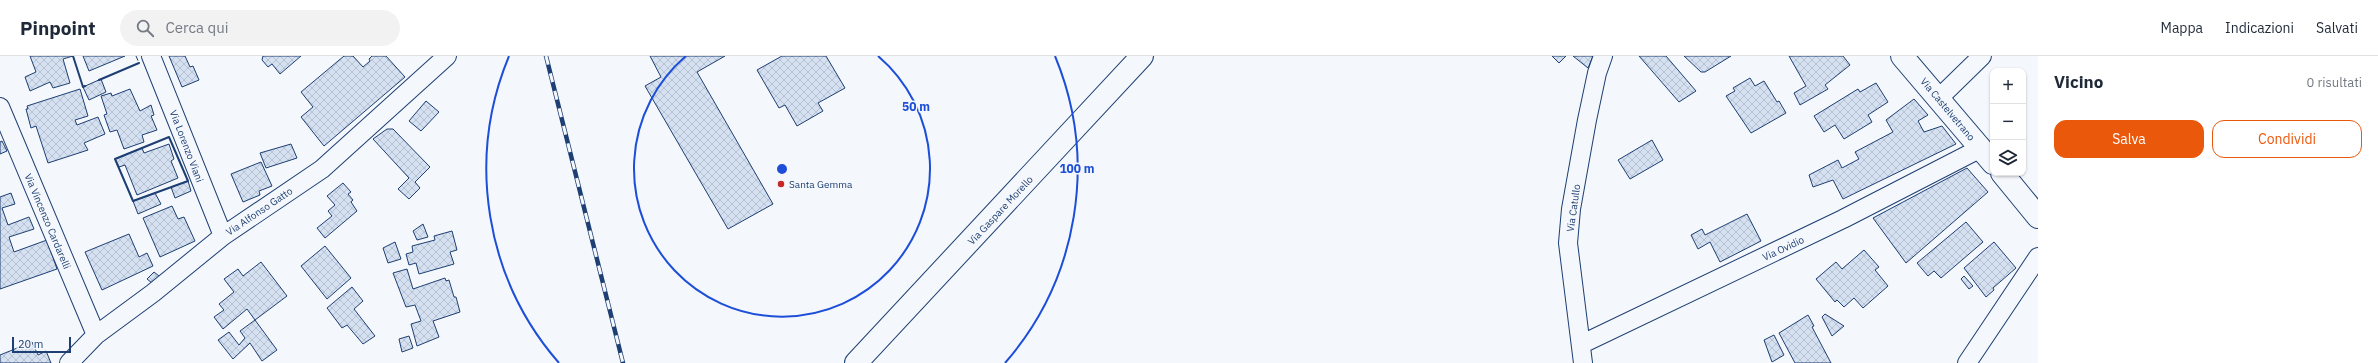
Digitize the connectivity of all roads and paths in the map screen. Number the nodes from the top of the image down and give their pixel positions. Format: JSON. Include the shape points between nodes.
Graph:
{"nodes":[{"id":1,"x":151,"y":56,"type":"edge"},
{"id":2,"x":447,"y":56,"type":"edge"},
{"id":3,"x":1142,"y":56,"type":"edge"},
{"id":4,"x":1603,"y":56,"type":"edge"},
{"id":5,"x":1902,"y":56,"type":"edge"},
{"id":6,"x":1982,"y":56,"type":"edge"},
{"id":7,"x":1938,"y":98,"type":"junction"},
{"id":8,"x":0,"y":107,"type":"edge"},
{"id":9,"x":1987,"y":155,"type":"edge"},
{"id":10,"x":2004,"y":176,"type":"edge"},
{"id":11,"x":2038,"y":217,"type":"edge"},
{"id":12,"x":223,"y":236,"type":"junction"},
{"id":13,"x":2038,"y":257,"type":"edge"},
{"id":14,"x":96,"y":335,"type":"junction"},
{"id":15,"x":1582,"y":344,"type":"junction"},
{"id":16,"x":69,"y":363,"type":"edge"},
{"id":17,"x":856,"y":363,"type":"edge"},
{"id":18,"x":1583,"y":363,"type":"edge"},
{"id":19,"x":1967,"y":363,"type":"edge"}],
"edges":[{"from":1,"to":12,"type":"street","name":"Via Lorenzo Viani"},
{"from":2,"to":12,"type":"street","name":"Via Alfonso Gatto","via":[[322,168]]},
{"from":3,"to":17,"type":"street","name":"Via Gaspare Morello"},
{"from":4,"to":15,"type":"street","name":"Via Catullo","via":[[1587,120],[1571,209],[1568,243]]},
{"from":5,"to":7,"type":"street","name":"Via Castelvetrano"},
{"from":6,"to":7,"type":"street"},
{"from":7,"to":9,"type":"street","name":"Via Castelvetrano"},
{"from":8,"to":14,"type":"street","name":"Via Vincenzo Cardarelli"},
{"from":9,"to":15,"type":"street","name":"Via Ovidio","via":[[1843,219]]},
{"from":10,"to":11,"type":"street"},
{"from":12,"to":14,"type":"street","name":"Via Alfonso Gatto"},
{"from":13,"to":19,"type":"street"},
{"from":14,"to":16,"type":"street","name":"Via Alfonso Gatto"},
{"from":15,"to":18,"type":"street","name":"Via Catullo"}]}
